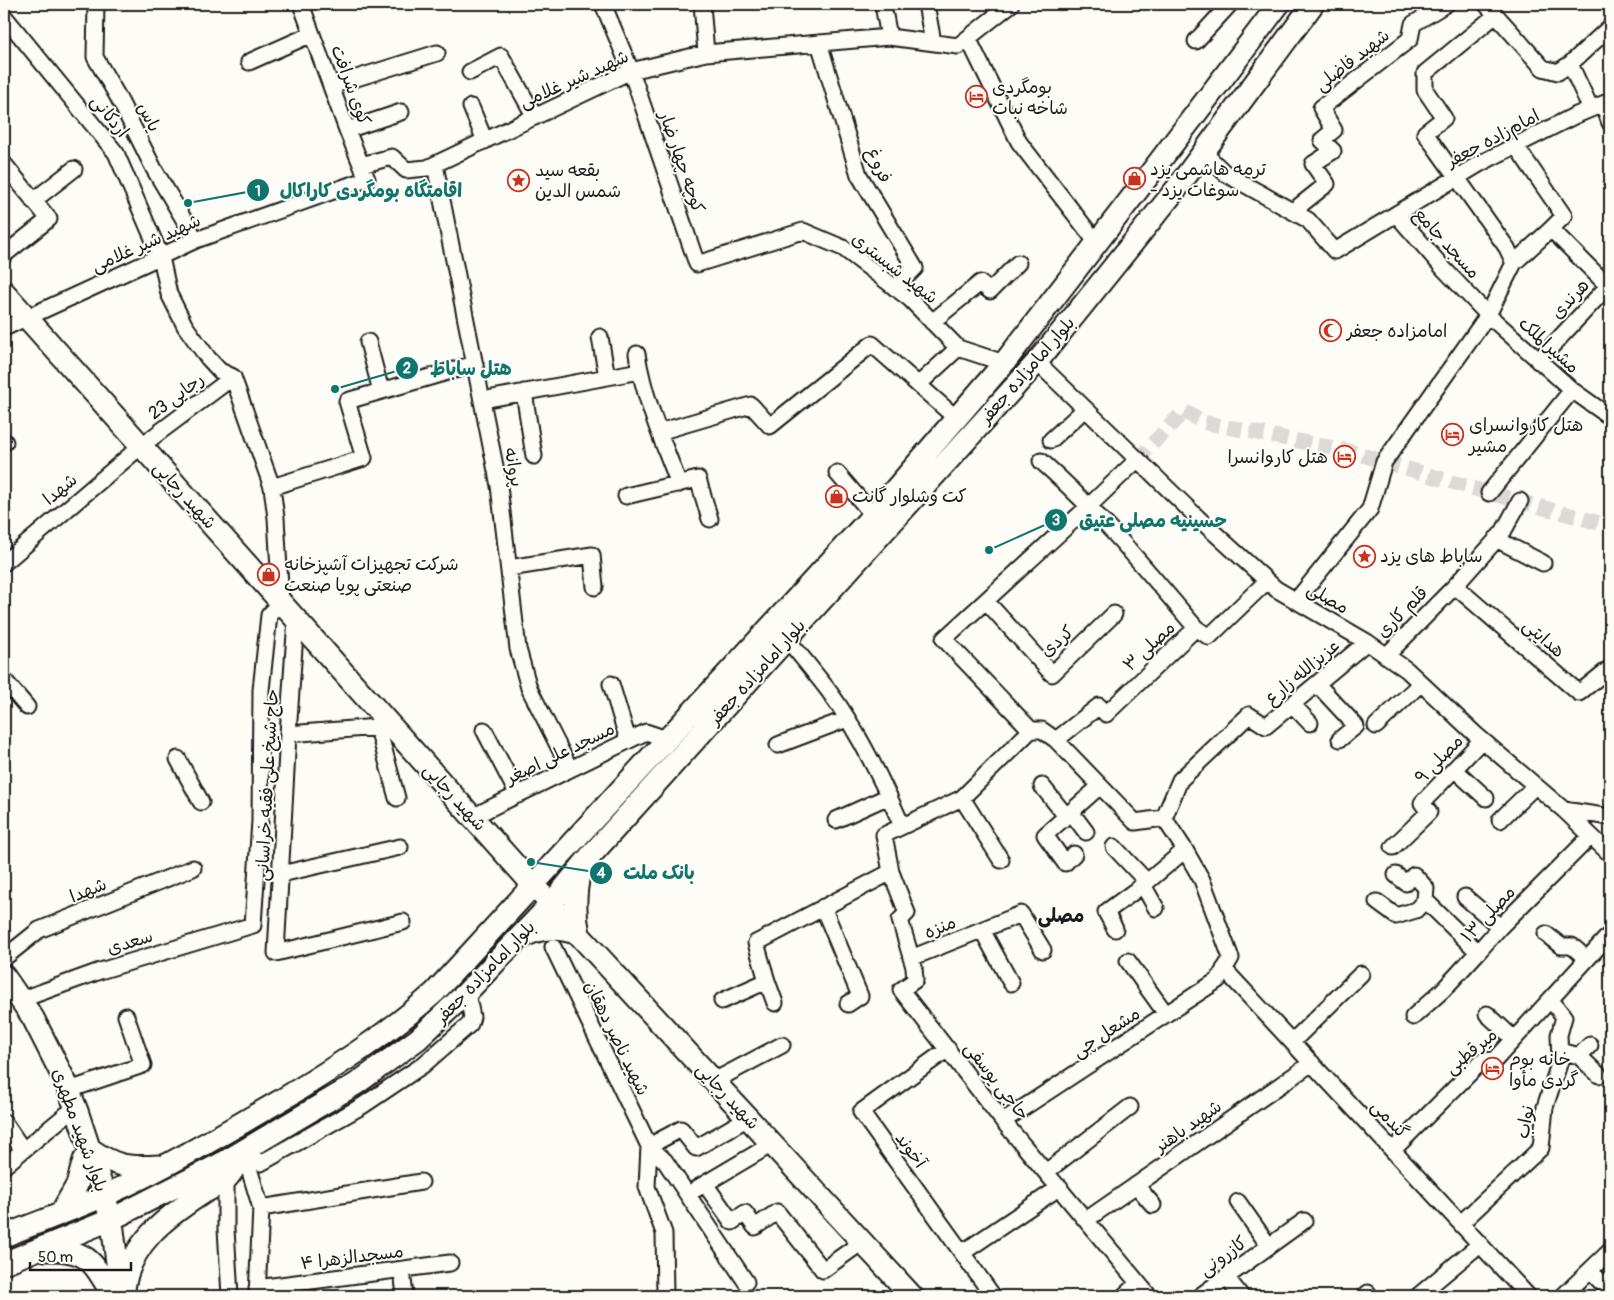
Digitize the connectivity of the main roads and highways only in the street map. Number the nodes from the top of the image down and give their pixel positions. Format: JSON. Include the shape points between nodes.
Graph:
{"nodes":[{"id":1,"x":1313,"y":4,"type":"edge"},
{"id":2,"x":1272,"y":6,"type":"edge"},
{"id":3,"x":4,"y":292,"type":"edge"},
{"id":4,"x":917,"y":479,"type":"junction"},
{"id":5,"x":575,"y":839,"type":"junction"},
{"id":6,"x":509,"y":858,"type":"junction"},
{"id":7,"x":557,"y":859,"type":"junction"},
{"id":8,"x":586,"y":861,"type":"junction"},
{"id":9,"x":533,"y":885,"type":"junction"},
{"id":10,"x":551,"y":904,"type":"junction"},
{"id":11,"x":514,"y":905,"type":"junction"},
{"id":12,"x":579,"y":934,"type":"junction"},
{"id":13,"x":518,"y":940,"type":"junction"},
{"id":14,"x":4,"y":976,"type":"edge"},
{"id":15,"x":12,"y":998,"type":"edge"},
{"id":16,"x":244,"y":1152,"type":"junction"},
{"id":17,"x":87,"y":1154,"type":"junction"},
{"id":18,"x":167,"y":1166,"type":"junction"},
{"id":19,"x":100,"y":1198,"type":"junction"},
{"id":20,"x":62,"y":1213,"type":"junction"},
{"id":21,"x":105,"y":1222,"type":"junction"},
{"id":22,"x":4,"y":1236,"type":"edge"},
{"id":23,"x":40,"y":1250,"type":"junction"},
{"id":24,"x":4,"y":1263,"type":"edge"},
{"id":25,"x":117,"y":1296,"type":"edge"},
{"id":26,"x":912,"y":1296,"type":"edge"}],
"edges":[{"from":1,"to":4,"type":"main road","name":"بلوار امامزاده جعفر","via":[[1204,153],[1037,362]]},
{"from":2,"to":4,"type":"main road","name":"بلوار امامزاده جعفر","via":[[1097,243],[1004,363],[956,418]]},
{"from":3,"to":6,"type":"main road","name":"شهید رجایی","via":[[296,619],[384,727]]},
{"from":4,"to":5,"type":"main road","name":"بلوار امامزاده جعفر","via":[[873,514]]},
{"from":4,"to":8,"type":"main road","name":"بلوار امامزاده جعفر","via":[[787,639]]},
{"from":5,"to":7,"type":"main road","name":"بلوار امامزاده جعفر"},
{"from":5,"to":8,"type":"main road","via":[[572,848]]},
{"from":6,"to":7,"type":"main road","via":[[525,861]]},
{"from":6,"to":9,"type":"main road","name":"شهید رجایی"},
{"from":6,"to":11,"type":"main road","via":[[516,873],[518,889]]},
{"from":7,"to":9,"type":"main road","name":"بلوار امامزاده جعفر"},
{"from":8,"to":10,"type":"main road","name":"بلوار امامزاده جعفر"},
{"from":8,"to":12,"type":"main road","via":[[575,901]]},
{"from":9,"to":10,"type":"main road","name":"شهید رجایی"},
{"from":9,"to":11,"type":"main road","name":"بلوار امامزاده جعفر"},
{"from":10,"to":12,"type":"main road","name":"شهید رجایی"},
{"from":10,"to":13,"type":"main road","name":"بلوار امامزاده جعفر"},
{"from":11,"to":18,"type":"main road","name":"بلوار امامزاده جعفر","via":[[435,992],[406,1018],[337,1066]]},
{"from":12,"to":13,"type":"main road","via":[[547,928]]},
{"from":12,"to":26,"type":"main road","name":"شهید رجایی"},
{"from":13,"to":16,"type":"main road","name":"بلوار امامزاده جعفر","via":[[418,1039],[356,1084]]},
{"from":14,"to":15,"type":"main road","name":"بلوار شهید مطهری"},
{"from":15,"to":17,"type":"main road","name":"بلوار شهید مطهری"},
{"from":15,"to":17,"type":"main road","name":"بلوار شهید مطهری","via":[[33,1018],[69,1090]]},
{"from":16,"to":21,"type":"main road","name":"بلوار امامزاده جعفر"},
{"from":16,"to":25,"type":"main road","via":[[226,1179],[166,1218],[150,1233],[134,1258]]},
{"from":17,"to":18,"type":"main road","via":[[120,1166]]},
{"from":17,"to":19,"type":"main road","name":"بلوار شهید مطهری"},
{"from":17,"to":20,"type":"main road","via":[[77,1185]]},
{"from":18,"to":19,"type":"main road","name":"بلوار امامزاده جعفر"},
{"from":19,"to":20,"type":"main road","name":"بلوار امامزاده جعفر"},
{"from":19,"to":21,"type":"main road","name":"بلوار شهید مطهری"},
{"from":20,"to":22,"type":"main road","name":"بلوار امامزاده جعفر"},
{"from":21,"to":23,"type":"main road","name":"بلوار امامزاده جعفر"},
{"from":21,"to":25,"type":"main road","name":"بلوار شهید مطهری"},
{"from":23,"to":24,"type":"main road","name":"بلوار امامزاده جعفر"},
{"from":23,"to":25,"type":"main road","via":[[63,1249],[84,1256],[100,1271]]}]}
